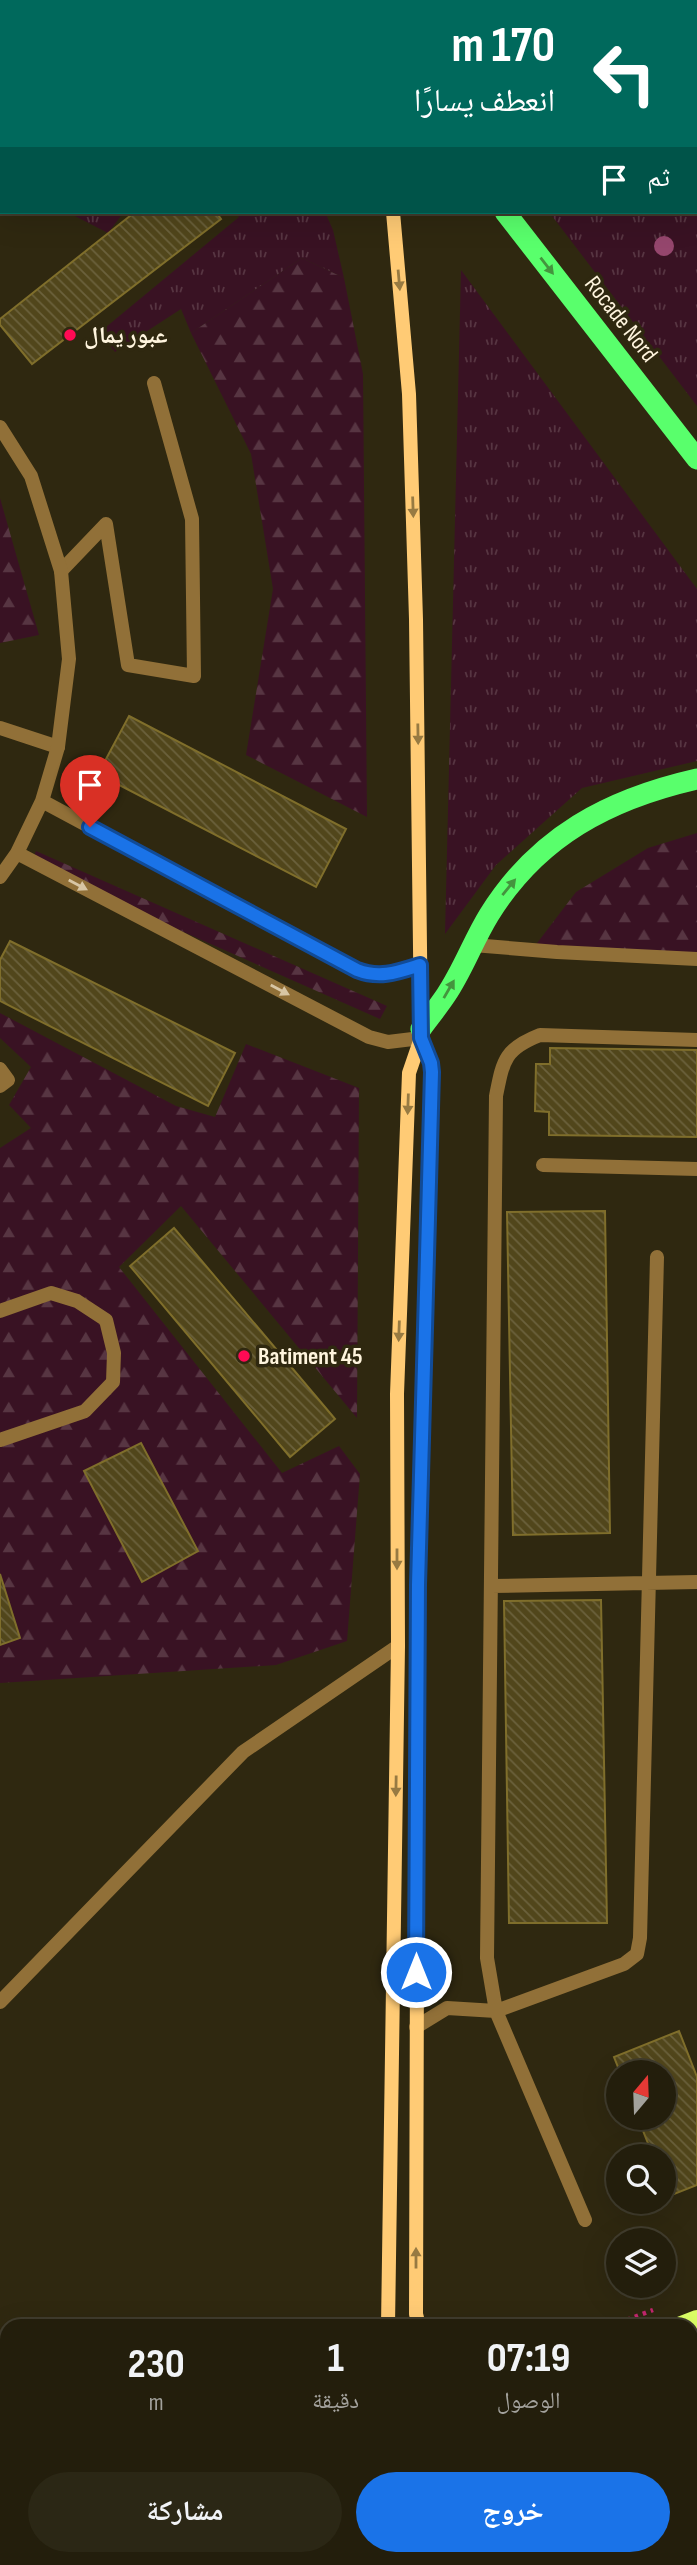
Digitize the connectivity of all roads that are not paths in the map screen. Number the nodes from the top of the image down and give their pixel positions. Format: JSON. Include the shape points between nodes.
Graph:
{"nodes":[{"id":1,"x":393,"y":214,"type":"edge"},
{"id":2,"x":507,"y":214,"type":"edge"},
{"id":3,"x":154,"y":383,"type":"dead end"},
{"id":4,"x":0,"y":427,"type":"edge"},
{"id":5,"x":697,"y":459,"type":"edge"},
{"id":6,"x":61,"y":572,"type":"junction"},
{"id":7,"x":0,"y":728,"type":"edge"},
{"id":8,"x":58,"y":747,"type":"junction"},
{"id":9,"x":697,"y":779,"type":"edge"},
{"id":10,"x":42,"y":801,"type":"junction"},
{"id":11,"x":18,"y":853,"type":"junction"},
{"id":12,"x":0,"y":877,"type":"edge"},
{"id":13,"x":473,"y":945,"type":"junction"},
{"id":14,"x":697,"y":959,"type":"edge"},
{"id":15,"x":420,"y":965,"type":"junction"},
{"id":16,"x":421,"y":1034,"type":"junction"},
{"id":17,"x":697,"y":1040,"type":"edge"},
{"id":18,"x":0,"y":1069,"type":"edge"},
{"id":19,"x":0,"y":1086,"type":"edge"},
{"id":20,"x":543,"y":1165,"type":"dead end"},
{"id":21,"x":697,"y":1169,"type":"edge"},
{"id":22,"x":657,"y":1257,"type":"dead end"},
{"id":23,"x":0,"y":1311,"type":"edge"},
{"id":24,"x":0,"y":1440,"type":"edge"},
{"id":25,"x":697,"y":1582,"type":"edge"},
{"id":26,"x":648,"y":1584,"type":"junction"},
{"id":27,"x":418,"y":1585,"type":"junction"},
{"id":28,"x":491,"y":1586,"type":"junction"},
{"id":29,"x":397,"y":1589,"type":"junction"},
{"id":30,"x":398,"y":1646,"type":"junction"},
{"id":31,"x":0,"y":2002,"type":"edge"},
{"id":32,"x":496,"y":2011,"type":"junction"},
{"id":33,"x":416,"y":2027,"type":"junction"},
{"id":34,"x":585,"y":2220,"type":"dead end"},
{"id":35,"x":388,"y":2319,"type":"edge"},
{"id":36,"x":417,"y":2319,"type":"edge"}],
"edges":[{"from":1,"to":15,"type":"street","one_way":true,"via":[[410,408]]},
{"from":2,"to":5,"type":"highway","name":"Rocade Nord","one_way":true},
{"from":3,"to":6,"type":"street","via":[[192,519],[194,677],[128,665],[106,524]]},
{"from":4,"to":6,"type":"street","via":[[30,477]]},
{"from":6,"to":8,"type":"street","via":[[69,659]]},
{"from":7,"to":8,"type":"street"},
{"from":8,"to":10,"type":"street"},
{"from":13,"to":9,"type":"highway","one_way":true,"via":[[506,889],[556,839],[622,801]]},
{"from":10,"to":11,"type":"street"},
{"from":10,"to":15,"type":"street","via":[[357,970],[384,975]]},
{"from":11,"to":12,"type":"street"},
{"from":11,"to":16,"type":"street","one_way":true,"via":[[369,1037],[388,1042]]},
{"from":13,"to":14,"type":"street"},
{"from":16,"to":13,"type":"highway","one_way":true},
{"from":15,"to":16,"type":"street"},
{"from":16,"to":27,"type":"street","via":[[432,1072]]},
{"from":16,"to":29,"type":"street","one_way":true,"via":[[409,1073],[397,1394]]},
{"from":17,"to":28,"type":"street","via":[[540,1035],[519,1044],[502,1065],[496,1096]]},
{"from":18,"to":19,"type":"street","via":[[8,1080]]},
{"from":20,"to":21,"type":"street"},
{"from":22,"to":26,"type":"street"},
{"from":23,"to":24,"type":"street","via":[[51,1293],[77,1301],[106,1320],[114,1353],[113,1382],[85,1411]]},
{"from":25,"to":26,"type":"street"},
{"from":26,"to":28,"type":"street"},
{"from":26,"to":32,"type":"street","via":[[637,1954],[624,1964]]},
{"from":27,"to":29,"type":"street"},
{"from":27,"to":33,"type":"street"},
{"from":28,"to":32,"type":"street","via":[[487,1958]]},
{"from":29,"to":30,"type":"street"},
{"from":30,"to":31,"type":"street","via":[[243,1752]]},
{"from":30,"to":35,"type":"street","one_way":true},
{"from":32,"to":33,"type":"street","via":[[447,2008]]},
{"from":32,"to":34,"type":"street"},
{"from":36,"to":33,"type":"street","one_way":true}]}
